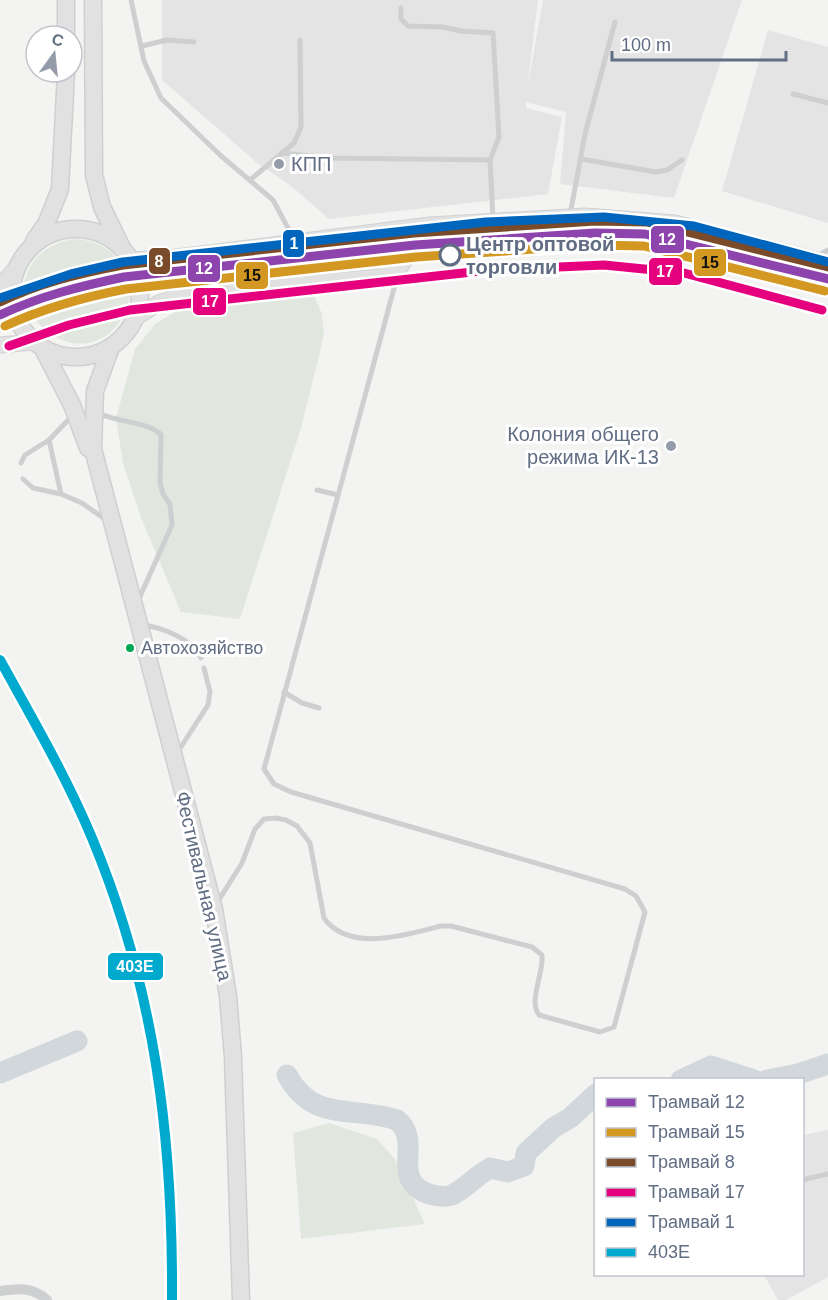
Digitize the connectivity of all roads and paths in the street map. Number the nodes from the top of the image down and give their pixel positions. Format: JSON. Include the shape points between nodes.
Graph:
{"nodes":[{"id":1,"x":66,"y":0,"type":"edge"},
{"id":2,"x":93,"y":0,"type":"edge"},
{"id":3,"x":131,"y":0,"type":"edge"},
{"id":4,"x":401,"y":8,"type":"dead end"},
{"id":5,"x":615,"y":22,"type":"dead end"},
{"id":6,"x":66,"y":24,"type":"edge"},
{"id":7,"x":300,"y":40,"type":"dead end"},
{"id":8,"x":194,"y":42,"type":"dead end"},
{"id":9,"x":142,"y":46,"type":"junction"},
{"id":10,"x":65,"y":84,"type":"edge"},
{"id":11,"x":793,"y":94,"type":"dead end"},
{"id":12,"x":828,"y":104,"type":"edge"},
{"id":13,"x":283,"y":153,"type":"junction"},
{"id":14,"x":581,"y":159,"type":"junction"},
{"id":15,"x":490,"y":160,"type":"junction"},
{"id":16,"x":682,"y":160,"type":"dead end"},
{"id":17,"x":250,"y":180,"type":"junction"},
{"id":18,"x":570,"y":217,"type":"junction"},
{"id":19,"x":493,"y":220,"type":"junction"},
{"id":20,"x":430,"y":225,"type":"junction"},
{"id":21,"x":296,"y":243,"type":"junction"},
{"id":22,"x":29,"y":250,"type":"junction"},
{"id":23,"x":828,"y":250,"type":"edge"},
{"id":24,"x":128,"y":256,"type":"junction"},
{"id":25,"x":812,"y":259,"type":"junction"},
{"id":26,"x":828,"y":263,"type":"edge"},
{"id":27,"x":17,"y":267,"type":"junction"},
{"id":28,"x":400,"y":267,"type":"junction"},
{"id":29,"x":0,"y":286,"type":"edge"},
{"id":30,"x":135,"y":318,"type":"junction"},
{"id":31,"x":0,"y":345,"type":"edge"},
{"id":32,"x":39,"y":345,"type":"junction"},
{"id":33,"x":111,"y":347,"type":"junction"},
{"id":34,"x":93,"y":410,"type":"junction"},
{"id":35,"x":75,"y":413,"type":"junction"},
{"id":36,"x":49,"y":440,"type":"junction"},
{"id":37,"x":21,"y":463,"type":"dead end"},
{"id":38,"x":23,"y":479,"type":"dead end"},
{"id":39,"x":101,"y":483,"type":"junction"},
{"id":40,"x":317,"y":490,"type":"dead end"},
{"id":41,"x":61,"y":494,"type":"junction"},
{"id":42,"x":338,"y":495,"type":"junction"},
{"id":43,"x":112,"y":524,"type":"junction"},
{"id":44,"x":136,"y":618,"type":"junction"},
{"id":45,"x":201,"y":658,"type":"dead end"},
{"id":46,"x":204,"y":668,"type":"dead end"},
{"id":47,"x":284,"y":692,"type":"junction"},
{"id":48,"x":319,"y":708,"type":"dead end"},
{"id":49,"x":174,"y":757,"type":"junction"},
{"id":50,"x":214,"y":909,"type":"junction"},
{"id":51,"x":828,"y":1174,"type":"edge"},
{"id":52,"x":804,"y":1180,"type":"edge"},
{"id":53,"x":0,"y":1291,"type":"edge"},
{"id":54,"x":47,"y":1300,"type":"edge"},
{"id":55,"x":241,"y":1300,"type":"edge"}],
"edges":[{"from":1,"to":6,"type":"main road"},
{"from":2,"to":24,"type":"main road","via":[[94,175],[102,207]]},
{"from":3,"to":9,"type":"lane"},
{"from":4,"to":15,"type":"lane","via":[[401,19],[408,26],[493,33],[499,137]]},
{"from":5,"to":14,"type":"lane"},
{"from":7,"to":13,"type":"lane","via":[[301,127],[297,140]]},
{"from":8,"to":9,"type":"lane","via":[[167,40]]},
{"from":9,"to":17,"type":"lane","via":[[148,72],[161,98]]},
{"from":10,"to":22,"type":"main road","via":[[60,189],[47,222]]},
{"from":11,"to":12,"type":"lane"},
{"from":13,"to":15,"type":"lane","via":[[329,158]]},
{"from":13,"to":17,"type":"lane"},
{"from":14,"to":16,"type":"lane","via":[[656,172]]},
{"from":14,"to":18,"type":"lane"},
{"from":15,"to":19,"type":"lane"},
{"from":17,"to":21,"type":"lane","via":[[273,200]]},
{"from":18,"to":19,"type":"street"},
{"from":18,"to":25,"type":"street","via":[[675,223]]},
{"from":19,"to":20,"type":"street"},
{"from":20,"to":21,"type":"street"},
{"from":20,"to":28,"type":"street"},
{"from":21,"to":24,"type":"street"},
{"from":22,"to":24,"type":"main road","via":[[49,235],[75,229],[98,233]]},
{"from":22,"to":27,"type":"main road"},
{"from":23,"to":25,"type":"lane"},
{"from":24,"to":30,"type":"main road","via":[[138,276],[140,292]]},
{"from":25,"to":26,"type":"street"},
{"from":27,"to":29,"type":"street"},
{"from":27,"to":32,"type":"main road","via":[[12,289],[14,310],[23,330]]},
{"from":28,"to":30,"type":"street","via":[[379,277],[184,294]]},
{"from":28,"to":42,"type":"lane"},
{"from":30,"to":33,"type":"main road"},
{"from":31,"to":32,"type":"street"},
{"from":32,"to":33,"type":"main road","via":[[63,356],[78,357]]},
{"from":32,"to":35,"type":"main road","name":"Фестивальная улица"},
{"from":33,"to":34,"type":"main road","name":"Фестивальная улица","via":[[100,374]]},
{"from":34,"to":39,"type":"main road","name":"Фестивальная улица","via":[[93,450]]},
{"from":34,"to":44,"type":"lane","via":[[122,422],[155,428],[162,435],[160,483],[170,504],[172,525],[143,586]]},
{"from":35,"to":36,"type":"lane"},
{"from":35,"to":39,"type":"main road","name":"Фестивальная улица"},
{"from":36,"to":37,"type":"lane","via":[[25,455]]},
{"from":36,"to":41,"type":"lane"},
{"from":38,"to":41,"type":"lane","via":[[33,488]]},
{"from":39,"to":43,"type":"main road","name":"Фестивальная улица"},
{"from":40,"to":42,"type":"lane"},
{"from":41,"to":43,"type":"lane"},
{"from":42,"to":47,"type":"lane"},
{"from":43,"to":44,"type":"main road","name":"Фестивальная улица"},
{"from":44,"to":45,"type":"lane","via":[[198,650]]},
{"from":44,"to":49,"type":"main road","name":"Фестивальная улица"},
{"from":46,"to":49,"type":"lane","via":[[210,692],[208,705]]},
{"from":47,"to":48,"type":"lane","via":[[302,704]]},
{"from":47,"to":50,"type":"lane","via":[[264,769],[280,788],[625,889],[636,896],[645,912],[614,1028],[600,1032],[540,1015],[535,1007],[542,955],[532,947],[451,926],[378,939],[331,928],[324,918],[310,843],[297,826],[286,820],[261,821],[242,863]]},
{"from":49,"to":50,"type":"main road","name":"Фестивальная улица"},
{"from":50,"to":55,"type":"main road","name":"Фестивальная улица","via":[[233,1058]]},
{"from":51,"to":52,"type":"lane"},
{"from":53,"to":54,"type":"street","via":[[29,1289]]}]}
